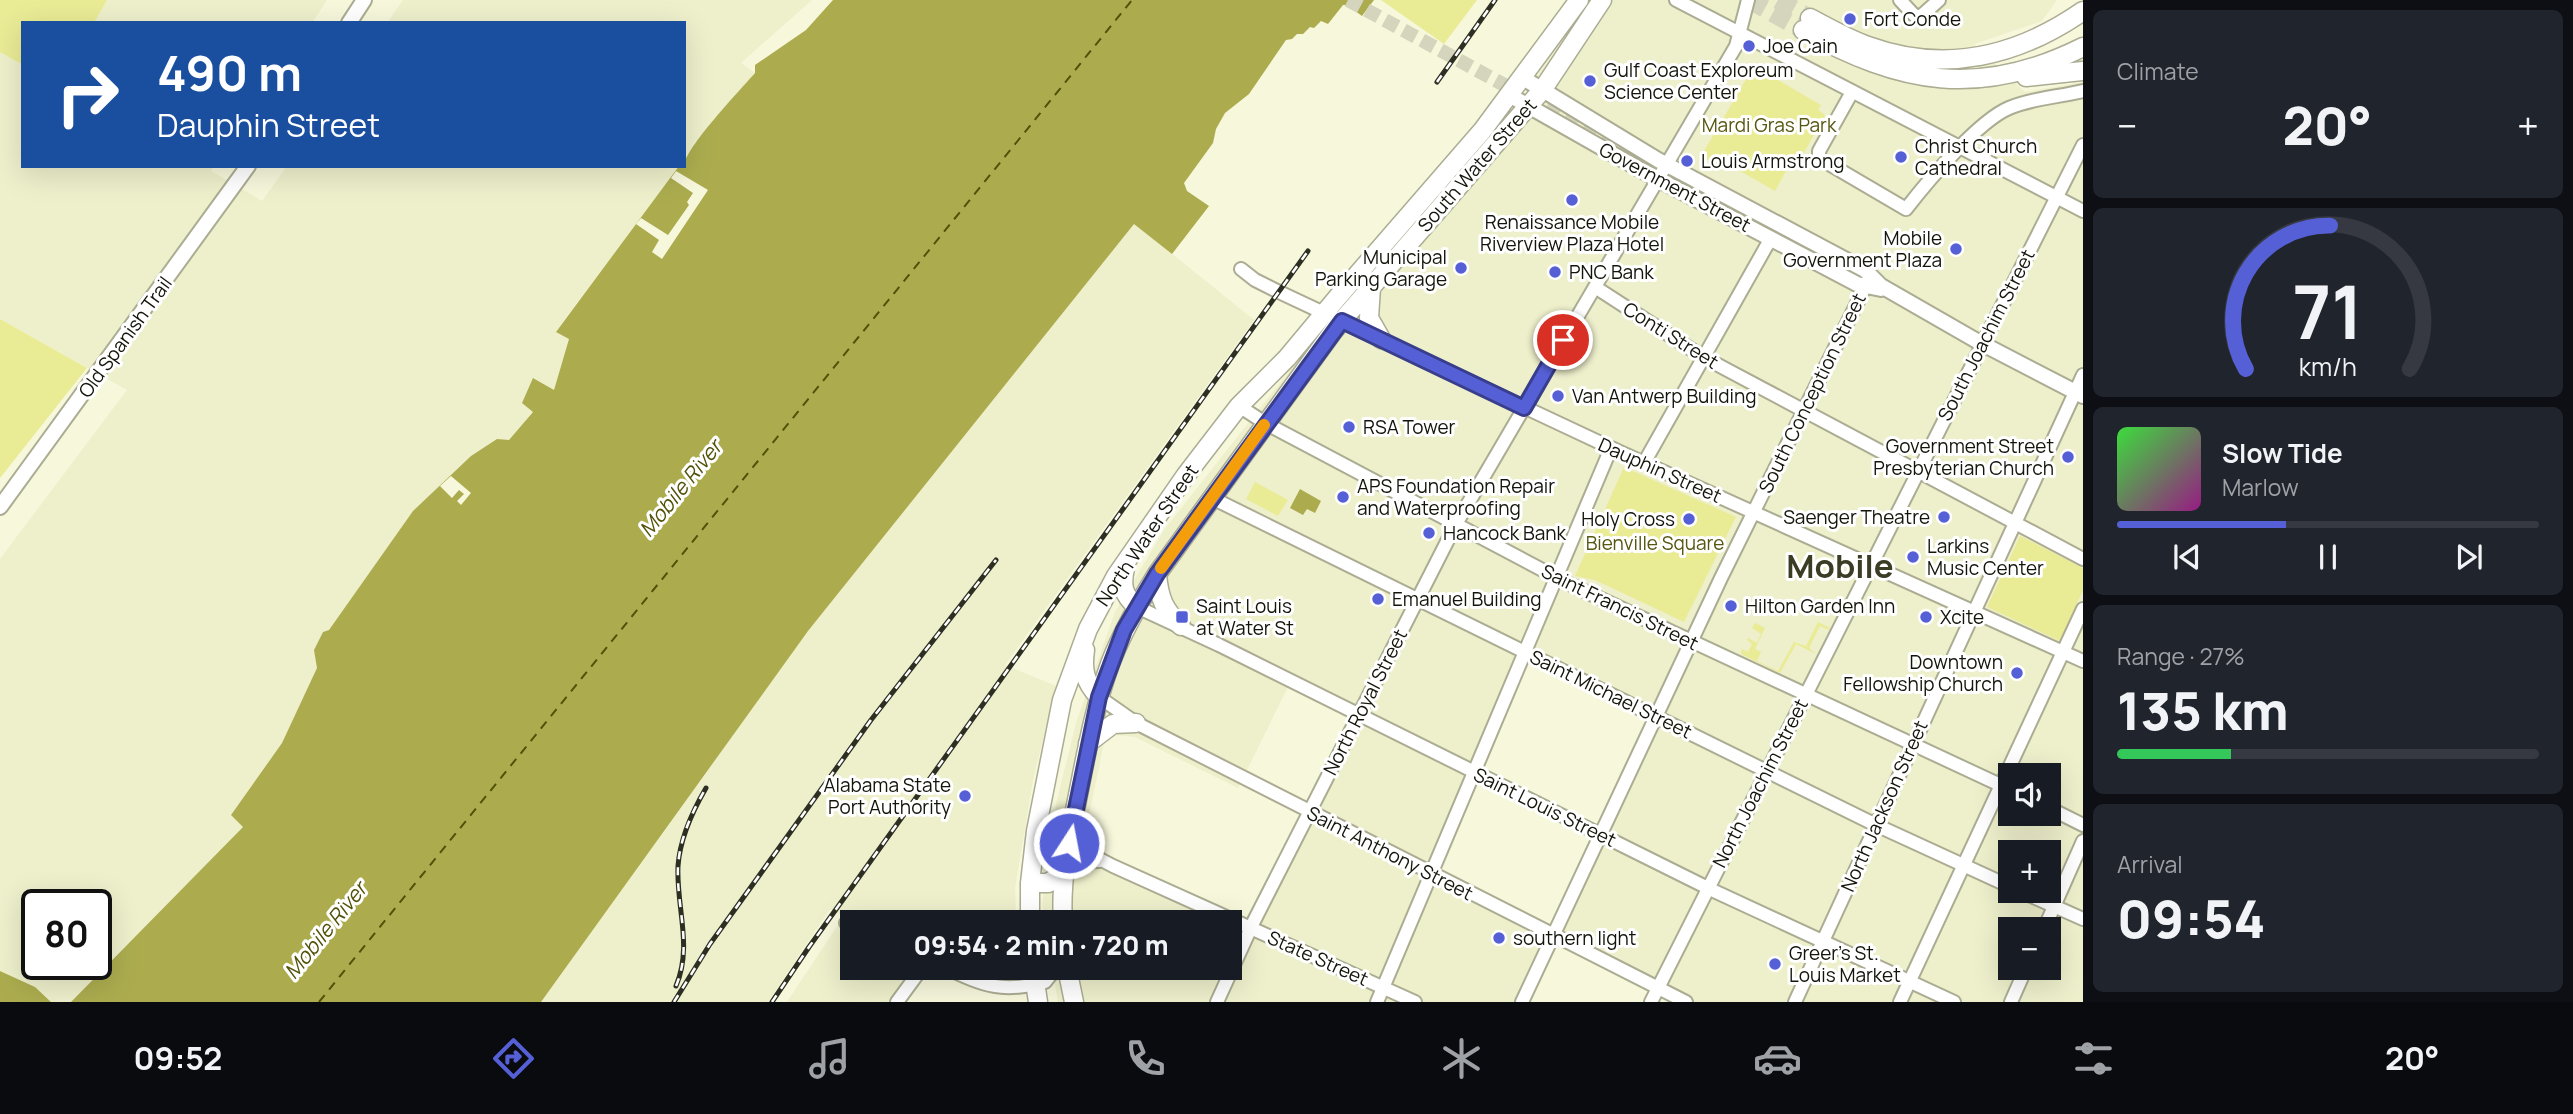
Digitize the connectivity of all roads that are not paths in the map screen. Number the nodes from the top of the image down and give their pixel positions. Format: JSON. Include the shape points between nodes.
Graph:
{"nodes":[{"id":1,"x":364,"y":0,"type":"edge"},
{"id":2,"x":1573,"y":0,"type":"edge"},
{"id":3,"x":1579,"y":0,"type":"edge"},
{"id":4,"x":1602,"y":0,"type":"edge"},
{"id":5,"x":1676,"y":0,"type":"edge"},
{"id":6,"x":1748,"y":0,"type":"edge"},
{"id":7,"x":1900,"y":0,"type":"edge"},
{"id":8,"x":1940,"y":0,"type":"edge"},
{"id":9,"x":2083,"y":11,"type":"edge"},
{"id":10,"x":1566,"y":19,"type":"junction"},
{"id":11,"x":350,"y":21,"type":"edge"},
{"id":12,"x":1740,"y":32,"type":"junction"},
{"id":13,"x":2083,"y":47,"type":"edge"},
{"id":14,"x":2083,"y":71,"type":"edge"},
{"id":15,"x":1984,"y":77,"type":"junction"},
{"id":16,"x":1523,"y":78,"type":"junction"},
{"id":17,"x":1542,"y":89,"type":"junction"},
{"id":18,"x":2083,"y":91,"type":"edge"},
{"id":19,"x":1852,"y":92,"type":"junction"},
{"id":20,"x":1510,"y":95,"type":"junction"},
{"id":21,"x":1529,"y":106,"type":"junction"},
{"id":22,"x":2083,"y":145,"type":"edge"},
{"id":23,"x":1961,"y":147,"type":"junction"},
{"id":24,"x":1667,"y":164,"type":"junction"},
{"id":25,"x":247,"y":168,"type":"edge"},
{"id":26,"x":1658,"y":179,"type":"junction"},
{"id":27,"x":1675,"y":179,"type":"tunnel mouth"},
{"id":28,"x":2056,"y":197,"type":"junction"},
{"id":29,"x":2083,"y":211,"type":"edge"},
{"id":30,"x":1770,"y":233,"type":"junction"},
{"id":31,"x":1241,"y":269,"type":"dead end"},
{"id":32,"x":1868,"y":281,"type":"junction"},
{"id":33,"x":1371,"y":286,"type":"junction"},
{"id":34,"x":1594,"y":287,"type":"junction"},
{"id":35,"x":1333,"y":317,"type":"junction"},
{"id":36,"x":1381,"y":339,"type":"junction"},
{"id":37,"x":1982,"y":344,"type":"junction"},
{"id":38,"x":1703,"y":357,"type":"junction"},
{"id":39,"x":2083,"y":375,"type":"edge"},
{"id":40,"x":2079,"y":394,"type":"edge"},
{"id":41,"x":1239,"y":406,"type":"junction"},
{"id":42,"x":1524,"y":408,"type":"junction"},
{"id":43,"x":1804,"y":411,"type":"junction"},
{"id":44,"x":1265,"y":423,"type":"junction"},
{"id":45,"x":1611,"y":448,"type":"junction"},
{"id":46,"x":1644,"y":463,"type":"junction"},
{"id":47,"x":1917,"y":471,"type":"junction"},
{"id":48,"x":1212,"y":498,"type":"junction"},
{"id":49,"x":0,"y":507,"type":"edge"},
{"id":50,"x":1754,"y":512,"type":"junction"},
{"id":51,"x":2014,"y":522,"type":"junction"},
{"id":52,"x":1456,"y":524,"type":"junction"},
{"id":53,"x":1127,"y":558,"type":"junction"},
{"id":54,"x":2083,"y":559,"type":"edge"},
{"id":55,"x":1871,"y":564,"type":"junction"},
{"id":56,"x":1157,"y":574,"type":"junction"},
{"id":57,"x":1557,"y":577,"type":"junction"},
{"id":58,"x":1418,"y":599,"type":"junction"},
{"id":59,"x":1137,"y":607,"type":"junction"},
{"id":60,"x":2083,"y":609,"type":"edge"},
{"id":61,"x":1973,"y":611,"type":"junction"},
{"id":62,"x":1091,"y":622,"type":"junction"},
{"id":63,"x":1181,"y":626,"type":"junction"},
{"id":64,"x":1691,"y":642,"type":"junction"},
{"id":65,"x":1527,"y":652,"type":"junction"},
{"id":66,"x":2063,"y":652,"type":"junction"},
{"id":67,"x":2083,"y":661,"type":"edge"},
{"id":68,"x":1805,"y":694,"type":"junction"},
{"id":69,"x":1099,"y":697,"type":"junction"},
{"id":70,"x":1360,"y":715,"type":"junction"},
{"id":71,"x":1656,"y":717,"type":"junction"},
{"id":72,"x":1136,"y":723,"type":"junction"},
{"id":73,"x":1088,"y":743,"type":"junction"},
{"id":74,"x":1912,"y":745,"type":"junction"},
{"id":75,"x":2016,"y":763,"type":"edge"},
{"id":76,"x":1766,"y":771,"type":"junction"},
{"id":77,"x":1476,"y":772,"type":"junction"},
{"id":78,"x":1998,"y":784,"type":"edge"},
{"id":79,"x":1045,"y":786,"type":"junction"},
{"id":80,"x":1998,"y":803,"type":"edge"},
{"id":81,"x":1309,"y":812,"type":"junction"},
{"id":82,"x":2061,"y":814,"type":"edge"},
{"id":83,"x":2083,"y":824,"type":"edge"},
{"id":84,"x":1875,"y":825,"type":"junction"},
{"id":85,"x":1601,"y":834,"type":"junction"},
{"id":86,"x":2083,"y":841,"type":"edge"},
{"id":87,"x":1069,"y":843,"type":"junction"},
{"id":88,"x":1106,"y":863,"type":"junction"},
{"id":89,"x":1964,"y":866,"type":"junction"},
{"id":90,"x":1064,"y":873,"type":"junction"},
{"id":91,"x":1432,"y":874,"type":"junction"},
{"id":92,"x":1998,"y":881,"type":"edge"},
{"id":93,"x":1030,"y":883,"type":"junction"},
{"id":94,"x":1707,"y":888,"type":"junction"},
{"id":95,"x":2047,"y":903,"type":"edge"},
{"id":96,"x":2054,"y":906,"type":"junction"},
{"id":97,"x":1030,"y":910,"type":"edge"},
{"id":98,"x":1063,"y":910,"type":"edge"},
{"id":99,"x":2049,"y":917,"type":"edge"},
{"id":100,"x":2083,"y":919,"type":"edge"},
{"id":101,"x":1251,"y":928,"type":"junction"},
{"id":102,"x":1553,"y":935,"type":"junction"},
{"id":103,"x":1823,"y":942,"type":"junction"},
{"id":104,"x":913,"y":980,"type":"edge"},
{"id":105,"x":972,"y":980,"type":"edge"},
{"id":106,"x":1069,"y":980,"type":"edge"},
{"id":107,"x":2021,"y":980,"type":"edge"},
{"id":108,"x":1910,"y":982,"type":"junction"},
{"id":109,"x":1383,"y":988,"type":"junction"},
{"id":110,"x":1657,"y":988,"type":"junction"},
{"id":111,"x":1037,"y":991,"type":"edge"},
{"id":112,"x":897,"y":1002,"type":"edge"},
{"id":113,"x":1073,"y":1002,"type":"edge"},
{"id":114,"x":1217,"y":1002,"type":"edge"},
{"id":115,"x":1377,"y":1002,"type":"edge"},
{"id":116,"x":1415,"y":1002,"type":"edge"},
{"id":117,"x":1522,"y":1002,"type":"edge"},
{"id":118,"x":1651,"y":1002,"type":"edge"},
{"id":119,"x":1686,"y":1002,"type":"edge"},
{"id":120,"x":1795,"y":1002,"type":"edge"},
{"id":121,"x":1900,"y":1002,"type":"edge"},
{"id":122,"x":1954,"y":1002,"type":"edge"},
{"id":123,"x":2011,"y":1002,"type":"edge"}],
"edges":[{"from":1,"to":11,"type":"main road"},
{"from":2,"to":10,"type":"main road","name":"South Water Street"},
{"from":3,"to":10,"type":"highway","name":"South Water Street"},
{"from":4,"to":17,"type":"highway","name":"South Water Street"},
{"from":5,"to":12,"type":"street"},
{"from":6,"to":12,"type":"street","name":"North Royal Street"},
{"from":7,"to":8,"type":"street","via":[[1920,17]]},
{"from":9,"to":15,"type":"highway","via":[[2020,47],[1949,59],[1905,56],[1806,24],[1851,55],[1898,72]]},
{"from":10,"to":16,"type":"highway","name":"South Water Street"},
{"from":12,"to":19,"type":"street"},
{"from":12,"to":24,"type":"street","name":"North Royal Street"},
{"from":13,"to":15,"type":"highway","via":[[2029,69]]},
{"from":14,"to":15,"type":"highway"},
{"from":16,"to":17,"type":"main road","name":"Government Street"},
{"from":16,"to":20,"type":"highway","name":"South Water Street"},
{"from":17,"to":21,"type":"highway","name":"South Water Street"},
{"from":17,"to":24,"type":"main road","name":"Government Street"},
{"from":18,"to":23,"type":"street","via":[[2008,108]]},
{"from":19,"to":23,"type":"street"},
{"from":19,"to":23,"type":"street","via":[[1819,158],[1906,209]]},
{"from":20,"to":21,"type":"main road","name":"Government Street"},
{"from":20,"to":35,"type":"highway","name":"South Water Street"},
{"from":21,"to":26,"type":"main road","name":"Government Street"},
{"from":21,"to":33,"type":"highway","name":"South Water Street"},
{"from":22,"to":28,"type":"street","name":"South Joachim Street"},
{"from":23,"to":28,"type":"street"},
{"from":24,"to":26,"type":"street","name":"North Royal Street"},
{"from":24,"to":32,"type":"main road","name":"Government Street"},
{"from":25,"to":49,"type":"main road","name":"Old Spanish Trail"},
{"from":26,"to":30,"type":"main road","name":"Government Street"},
{"from":26,"to":34,"type":"street","name":"North Royal Street"},
{"from":27,"to":30,"type":"main road","name":"Government Street"},
{"from":28,"to":29,"type":"street"},
{"from":28,"to":37,"type":"street","name":"South Joachim Street"},
{"from":30,"to":32,"type":"main road","name":"Government Street"},
{"from":30,"to":38,"type":"street"},
{"from":31,"to":35,"type":"street","name":"Dauphin Street"},
{"from":32,"to":37,"type":"main road","name":"Government Street"},
{"from":32,"to":43,"type":"street","name":"South Conception Street"},
{"from":33,"to":35,"type":"highway","name":"South Water Street"},
{"from":33,"to":36,"type":"highway","via":[[1368,315]]},
{"from":34,"to":38,"type":"street","name":"Conti Street"},
{"from":34,"to":42,"type":"street","name":"North Royal Street"},
{"from":35,"to":36,"type":"street","name":"Dauphin Street"},
{"from":35,"to":41,"type":"highway","name":"North Water Street"},
{"from":35,"to":44,"type":"highway","name":"North Water Street"},
{"from":36,"to":42,"type":"street","name":"Dauphin Street"},
{"from":37,"to":40,"type":"main road","name":"Government Street"},
{"from":37,"to":47,"type":"street","name":"South Joachim Street"},
{"from":38,"to":43,"type":"street","name":"Conti Street"},
{"from":38,"to":46,"type":"street"},
{"from":39,"to":40,"type":"street","name":"North Jackson Street"},
{"from":40,"to":51,"type":"street","name":"North Jackson Street"},
{"from":41,"to":44,"type":"street","name":"Saint Francis Street"},
{"from":41,"to":53,"type":"highway","name":"North Water Street"},
{"from":42,"to":45,"type":"street","name":"Dauphin Street"},
{"from":42,"to":52,"type":"street","name":"North Royal Street"},
{"from":43,"to":47,"type":"street","name":"Conti Street"},
{"from":43,"to":50,"type":"street","name":"South Conception Street"},
{"from":44,"to":48,"type":"highway","name":"North Water Street"},
{"from":44,"to":52,"type":"street","name":"Saint Francis Street"},
{"from":45,"to":46,"type":"street","name":"Dauphin Street"},
{"from":45,"to":57,"type":"street"},
{"from":46,"to":50,"type":"street","name":"Dauphin Street"},
{"from":47,"to":51,"type":"street","name":"Conti Street"},
{"from":47,"to":55,"type":"street","name":"South Joachim Street"},
{"from":48,"to":56,"type":"highway","name":"North Water Street"},
{"from":48,"to":58,"type":"street","name":"Saint Michael Street"},
{"from":50,"to":55,"type":"street","name":"Dauphin Street"},
{"from":50,"to":64,"type":"street","name":"South Conception Street"},
{"from":51,"to":54,"type":"street","name":"Conti Street"},
{"from":51,"to":61,"type":"street","name":"North Jackson Street"},
{"from":52,"to":57,"type":"street","name":"Saint Francis Street"},
{"from":52,"to":58,"type":"street","name":"North Royal Street"},
{"from":53,"to":59,"type":"highway","via":[[1122,585]]},
{"from":53,"to":62,"type":"highway","name":"North Water Street"},
{"from":55,"to":61,"type":"street","name":"Dauphin Street"},
{"from":55,"to":68,"type":"street","name":"North Joachim Street"},
{"from":56,"to":59,"type":"highway","name":"North Water Street"},
{"from":56,"to":63,"type":"highway","via":[[1162,605]]},
{"from":57,"to":64,"type":"street","name":"Saint Francis Street"},
{"from":57,"to":65,"type":"street"},
{"from":58,"to":65,"type":"street","name":"Saint Michael Street"},
{"from":58,"to":70,"type":"street","name":"North Royal Street"},
{"from":59,"to":62,"type":"highway","via":[[1113,602]]},
{"from":59,"to":63,"type":"street","name":"Saint Louis Street"},
{"from":59,"to":69,"type":"highway","name":"North Water Street"},
{"from":60,"to":66,"type":"street"},
{"from":61,"to":66,"type":"street","name":"Dauphin Street"},
{"from":61,"to":74,"type":"street","name":"North Jackson Street"},
{"from":62,"to":69,"type":"highway","via":[[1084,676]]},
{"from":62,"to":79,"type":"highway","name":"North Water Street","via":[[1062,700]]},
{"from":63,"to":70,"type":"street","name":"Saint Louis Street"},
{"from":64,"to":68,"type":"street","name":"Saint Francis Street"},
{"from":64,"to":71,"type":"street","name":"South Conception Street"},
{"from":65,"to":71,"type":"street","name":"Saint Michael Street"},
{"from":65,"to":77,"type":"street"},
{"from":66,"to":67,"type":"street","name":"Dauphin Street"},
{"from":66,"to":75,"type":"street"},
{"from":68,"to":74,"type":"street","name":"Saint Francis Street"},
{"from":68,"to":76,"type":"street","name":"North Joachim Street"},
{"from":69,"to":72,"type":"street","name":"Saint Anthony Street"},
{"from":69,"to":73,"type":"highway","name":"North Water Street"},
{"from":70,"to":77,"type":"street","name":"Saint Louis Street"},
{"from":70,"to":81,"type":"street","name":"North Royal Street"},
{"from":71,"to":76,"type":"street","name":"Saint Michael Street"},
{"from":71,"to":85,"type":"street","name":"South Conception Street"},
{"from":72,"to":73,"type":"highway","via":[[1113,724]]},
{"from":72,"to":81,"type":"street","name":"Saint Anthony Street"},
{"from":73,"to":87,"type":"highway","name":"North Water Street"},
{"from":74,"to":78,"type":"street","name":"Saint Francis Street"},
{"from":74,"to":84,"type":"street","name":"North Jackson Street"},
{"from":76,"to":84,"type":"street","name":"Saint Michael Street"},
{"from":76,"to":94,"type":"street","name":"North Joachim Street"},
{"from":77,"to":85,"type":"street","name":"Saint Louis Street"},
{"from":77,"to":91,"type":"street"},
{"from":79,"to":87,"type":"highway","via":[[1070,797],[1065,827]]},
{"from":79,"to":93,"type":"highway","name":"North Water Street"},
{"from":80,"to":89,"type":"street"},
{"from":81,"to":91,"type":"street","name":"Saint Anthony Street"},
{"from":81,"to":101,"type":"street","name":"North Royal Street"},
{"from":82,"to":83,"type":"street"},
{"from":84,"to":89,"type":"street","name":"Saint Michael Street"},
{"from":84,"to":103,"type":"street","name":"North Jackson Street"},
{"from":85,"to":94,"type":"street","name":"Saint Louis Street"},
{"from":85,"to":102,"type":"street","name":"South Conception Street"},
{"from":86,"to":96,"type":"street"},
{"from":87,"to":88,"type":"street","name":"State Street"},
{"from":87,"to":90,"type":"highway","name":"North Water Street"},
{"from":88,"to":90,"type":"street","via":[[1087,860]]},
{"from":88,"to":101,"type":"street","name":"State Street"},
{"from":89,"to":92,"type":"street","name":"Saint Michael Street"},
{"from":89,"to":108,"type":"street"},
{"from":90,"to":93,"type":"highway","via":[[1048,883]]},
{"from":90,"to":98,"type":"highway","name":"North Water Street"},
{"from":91,"to":102,"type":"street","name":"Saint Anthony Street"},
{"from":91,"to":109,"type":"street"},
{"from":93,"to":97,"type":"highway","name":"North Water Street"},
{"from":94,"to":103,"type":"street","name":"Saint Louis Street"},
{"from":94,"to":110,"type":"street","name":"North Joachim Street"},
{"from":95,"to":96,"type":"street"},
{"from":96,"to":99,"type":"street"},
{"from":96,"to":100,"type":"street"},
{"from":101,"to":109,"type":"street","name":"State Street"},
{"from":101,"to":114,"type":"street","name":"North Royal Street"},
{"from":102,"to":110,"type":"street","name":"Saint Anthony Street"},
{"from":102,"to":117,"type":"street","name":"South Conception Street"},
{"from":103,"to":108,"type":"street","name":"Saint Louis Street"},
{"from":103,"to":120,"type":"street","name":"North Jackson Street"},
{"from":104,"to":112,"type":"street"},
{"from":105,"to":111,"type":"street"},
{"from":106,"to":113,"type":"highway"},
{"from":107,"to":123,"type":"street"},
{"from":108,"to":121,"type":"street"},
{"from":108,"to":122,"type":"street","name":"Saint Louis Street"},
{"from":109,"to":115,"type":"street"},
{"from":109,"to":116,"type":"street","name":"State Street"},
{"from":110,"to":118,"type":"street","name":"North Joachim Street"},
{"from":110,"to":119,"type":"street","name":"Saint Anthony Street"}]}
